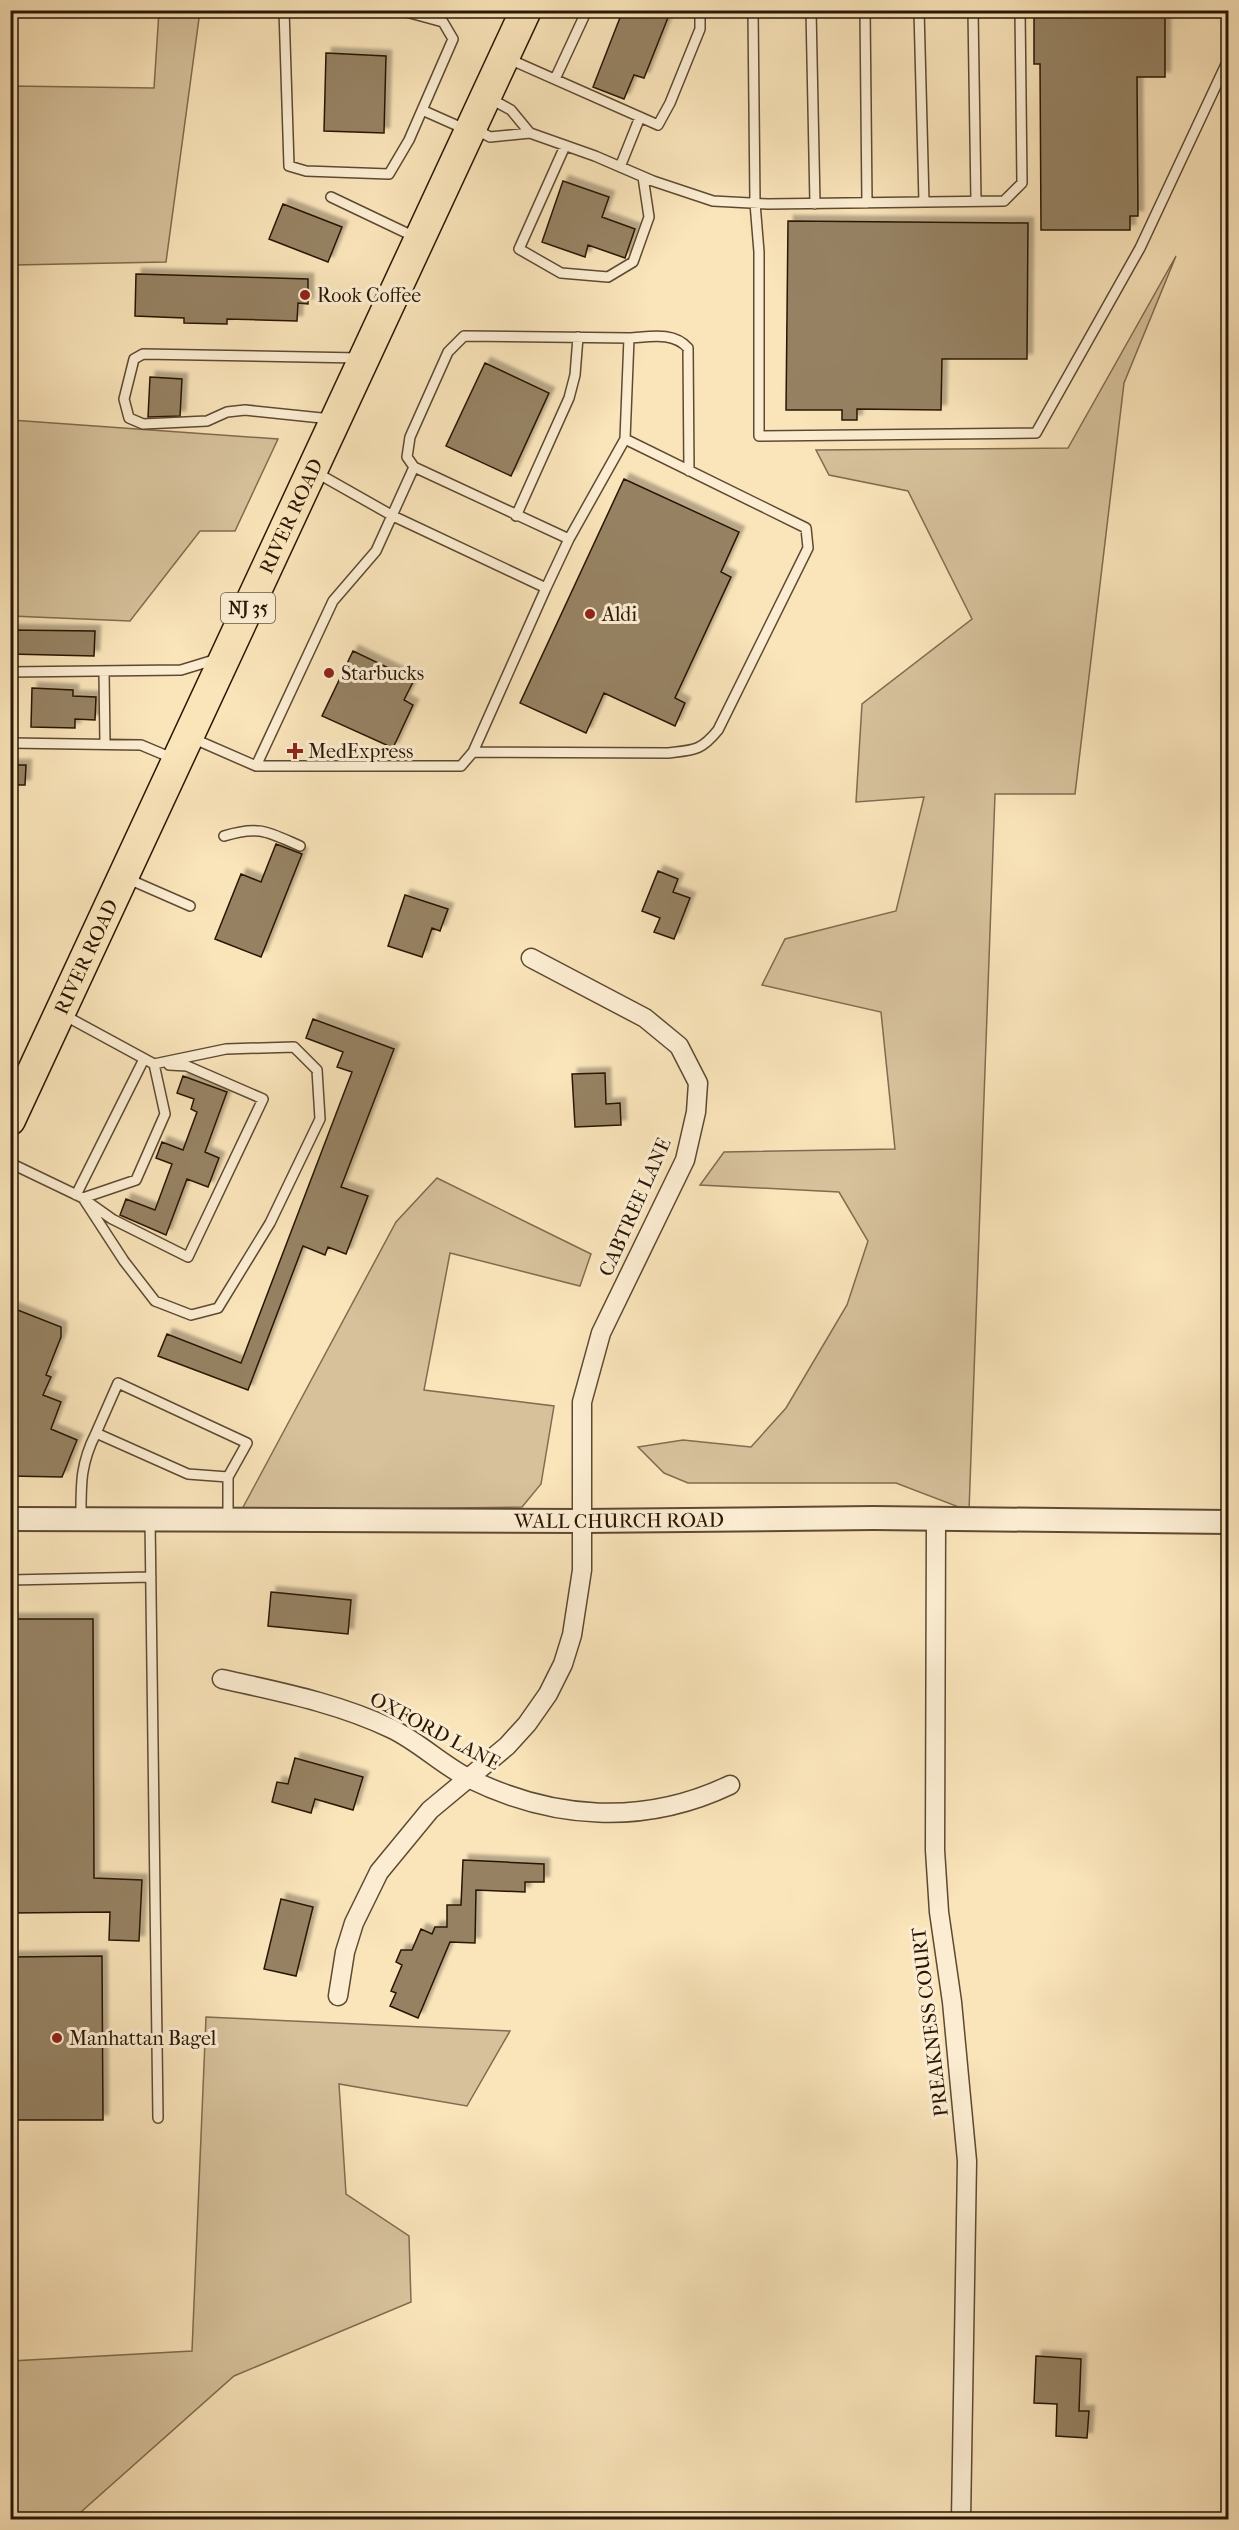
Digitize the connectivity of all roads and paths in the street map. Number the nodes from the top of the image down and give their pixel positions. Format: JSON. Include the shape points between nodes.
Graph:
{"nodes":[{"id":1,"x":284,"y":10,"type":"edge"},
{"id":2,"x":399,"y":10,"type":"edge"},
{"id":3,"x":526,"y":10,"type":"edge"},
{"id":4,"x":587,"y":10,"type":"edge"},
{"id":5,"x":700,"y":10,"type":"edge"},
{"id":6,"x":753,"y":10,"type":"edge"},
{"id":7,"x":811,"y":10,"type":"edge"},
{"id":8,"x":865,"y":10,"type":"edge"},
{"id":9,"x":919,"y":10,"type":"edge"},
{"id":10,"x":973,"y":10,"type":"edge"},
{"id":11,"x":1020,"y":10,"type":"edge"},
{"id":12,"x":504,"y":57,"type":"junction"},
{"id":13,"x":1228,"y":60,"type":"edge"},
{"id":14,"x":555,"y":79,"type":"junction"},
{"id":15,"x":486,"y":96,"type":"junction"},
{"id":16,"x":422,"y":110,"type":"junction"},
{"id":17,"x":640,"y":117,"type":"junction"},
{"id":18,"x":471,"y":129,"type":"junction"},
{"id":19,"x":530,"y":133,"type":"junction"},
{"id":20,"x":565,"y":146,"type":"junction"},
{"id":21,"x":620,"y":167,"type":"junction"},
{"id":22,"x":643,"y":177,"type":"junction"},
{"id":23,"x":331,"y":197,"type":"dead end"},
{"id":24,"x":976,"y":201,"type":"junction"},
{"id":25,"x":924,"y":202,"type":"junction"},
{"id":26,"x":755,"y":203,"type":"junction"},
{"id":27,"x":867,"y":203,"type":"junction"},
{"id":28,"x":815,"y":204,"type":"junction"},
{"id":29,"x":419,"y":239,"type":"junction"},
{"id":30,"x":578,"y":337,"type":"junction"},
{"id":31,"x":629,"y":338,"type":"junction"},
{"id":32,"x":364,"y":358,"type":"junction"},
{"id":33,"x":335,"y":420,"type":"junction"},
{"id":34,"x":625,"y":439,"type":"junction"},
{"id":35,"x":414,"y":467,"type":"junction"},
{"id":36,"x":312,"y":470,"type":"junction"},
{"id":37,"x":689,"y":471,"type":"junction"},
{"id":38,"x":393,"y":516,"type":"junction"},
{"id":39,"x":516,"y":516,"type":"junction"},
{"id":40,"x":569,"y":539,"type":"junction"},
{"id":41,"x":546,"y":588,"type":"junction"},
{"id":42,"x":225,"y":657,"type":"junction"},
{"id":43,"x":10,"y":672,"type":"edge"},
{"id":44,"x":105,"y":672,"type":"junction"},
{"id":45,"x":10,"y":743,"type":"edge"},
{"id":46,"x":105,"y":744,"type":"junction"},
{"id":47,"x":183,"y":748,"type":"junction"},
{"id":48,"x":472,"y":752,"type":"junction"},
{"id":49,"x":256,"y":766,"type":"junction"},
{"id":50,"x":224,"y":836,"type":"dead end"},
{"id":51,"x":300,"y":846,"type":"dead end"},
{"id":52,"x":123,"y":877,"type":"junction"},
{"id":53,"x":190,"y":906,"type":"dead end"},
{"id":54,"x":531,"y":958,"type":"dead end"},
{"id":55,"x":60,"y":1013,"type":"junction"},
{"id":56,"x":144,"y":1059,"type":"junction"},
{"id":57,"x":154,"y":1064,"type":"junction"},
{"id":58,"x":11,"y":1118,"type":"edge"},
{"id":59,"x":10,"y":1163,"type":"edge"},
{"id":60,"x":79,"y":1197,"type":"junction"},
{"id":61,"x":96,"y":1433,"type":"junction"},
{"id":62,"x":228,"y":1478,"type":"junction"},
{"id":63,"x":10,"y":1519,"type":"edge"},
{"id":64,"x":81,"y":1519,"type":"junction"},
{"id":65,"x":150,"y":1519,"type":"junction"},
{"id":66,"x":936,"y":1519,"type":"junction"},
{"id":67,"x":228,"y":1520,"type":"junction"},
{"id":68,"x":583,"y":1521,"type":"junction"},
{"id":69,"x":1228,"y":1522,"type":"edge"},
{"id":70,"x":151,"y":1577,"type":"junction"},
{"id":71,"x":10,"y":1580,"type":"edge"},
{"id":72,"x":222,"y":1679,"type":"dead end"},
{"id":73,"x":468,"y":1778,"type":"junction"},
{"id":74,"x":730,"y":1785,"type":"dead end"},
{"id":75,"x":338,"y":1996,"type":"dead end"},
{"id":76,"x":158,"y":2118,"type":"dead end"},
{"id":77,"x":961,"y":2520,"type":"edge"}],
"edges":[{"from":1,"to":16,"type":"lane","via":[[289,166],[306,171],[389,174]]},
{"from":2,"to":16,"type":"lane","via":[[443,22],[453,39]]},
{"from":3,"to":12,"type":"highway","name":"RIVER ROAD","number":"NJ 35"},
{"from":4,"to":14,"type":"lane"},
{"from":5,"to":17,"type":"lane","via":[[700,29],[670,103],[657,125]]},
{"from":6,"to":26,"type":"lane"},
{"from":7,"to":28,"type":"lane"},
{"from":8,"to":27,"type":"lane"},
{"from":9,"to":25,"type":"lane"},
{"from":10,"to":24,"type":"lane"},
{"from":11,"to":24,"type":"lane","via":[[1022,183],[1004,201]]},
{"from":12,"to":14,"type":"lane"},
{"from":12,"to":15,"type":"highway","name":"RIVER ROAD","number":"NJ 35"},
{"from":13,"to":26,"type":"lane","via":[[1140,248],[1036,433],[759,436],[759,252]]},
{"from":14,"to":17,"type":"lane"},
{"from":15,"to":18,"type":"highway","name":"RIVER ROAD","number":"NJ 35"},
{"from":15,"to":19,"type":"lane","via":[[511,110]]},
{"from":16,"to":18,"type":"lane"},
{"from":17,"to":21,"type":"lane"},
{"from":18,"to":19,"type":"lane","via":[[490,137]]},
{"from":18,"to":29,"type":"highway","name":"RIVER ROAD","number":"NJ 35"},
{"from":19,"to":20,"type":"lane"},
{"from":20,"to":21,"type":"lane"},
{"from":20,"to":22,"type":"lane","via":[[519,249],[561,273],[608,277],[633,262],[649,217]]},
{"from":21,"to":22,"type":"lane"},
{"from":22,"to":26,"type":"lane","via":[[713,201]]},
{"from":23,"to":29,"type":"lane"},
{"from":24,"to":25,"type":"lane"},
{"from":25,"to":27,"type":"lane"},
{"from":26,"to":28,"type":"lane"},
{"from":27,"to":28,"type":"lane"},
{"from":29,"to":32,"type":"highway","name":"RIVER ROAD","number":"NJ 35"},
{"from":30,"to":31,"type":"lane"},
{"from":30,"to":35,"type":"lane","via":[[464,336],[448,352],[410,437],[407,457]]},
{"from":30,"to":39,"type":"lane","via":[[569,398]]},
{"from":31,"to":34,"type":"lane"},
{"from":31,"to":37,"type":"lane","via":[[671,336],[688,348]]},
{"from":32,"to":33,"type":"highway","name":"RIVER ROAD","number":"NJ 35"},
{"from":32,"to":33,"type":"lane","via":[[143,354],[134,359],[124,399],[129,418],[143,424],[207,421],[226,412],[245,410]]},
{"from":33,"to":36,"type":"highway","name":"RIVER ROAD","number":"NJ 35"},
{"from":34,"to":37,"type":"lane"},
{"from":34,"to":40,"type":"lane"},
{"from":35,"to":38,"type":"lane"},
{"from":35,"to":39,"type":"lane"},
{"from":36,"to":38,"type":"lane"},
{"from":36,"to":42,"type":"highway","name":"RIVER ROAD","number":"NJ 35"},
{"from":37,"to":48,"type":"lane","via":[[806,528],[808,548],[718,730],[706,746],[668,753]]},
{"from":38,"to":41,"type":"lane"},
{"from":38,"to":49,"type":"lane","via":[[376,551],[333,601]]},
{"from":39,"to":40,"type":"lane"},
{"from":40,"to":41,"type":"lane"},
{"from":41,"to":48,"type":"lane"},
{"from":42,"to":44,"type":"lane","via":[[181,670]]},
{"from":42,"to":47,"type":"highway","name":"RIVER ROAD","number":"NJ 35"},
{"from":43,"to":44,"type":"lane"},
{"from":44,"to":46,"type":"lane"},
{"from":45,"to":46,"type":"lane"},
{"from":46,"to":47,"type":"lane"},
{"from":47,"to":49,"type":"lane"},
{"from":47,"to":52,"type":"highway","name":"RIVER ROAD","number":"NJ 35"},
{"from":48,"to":49,"type":"lane","via":[[461,766]]},
{"from":50,"to":51,"type":"lane","via":[[262,830]]},
{"from":52,"to":53,"type":"lane"},
{"from":52,"to":55,"type":"highway","name":"RIVER ROAD","number":"NJ 35"},
{"from":54,"to":68,"type":"street","name":"CABTREE LANE","via":[[645,1018],[679,1046],[698,1083],[685,1160],[602,1333],[590,1371],[582,1402]]},
{"from":55,"to":56,"type":"lane"},
{"from":55,"to":58,"type":"highway","name":"RIVER ROAD","number":"NJ 35"},
{"from":56,"to":57,"type":"lane"},
{"from":56,"to":60,"type":"lane"},
{"from":57,"to":60,"type":"lane","via":[[165,1114],[136,1180]]},
{"from":57,"to":60,"type":"lane","via":[[186,1066],[263,1099],[188,1257],[112,1219]]},
{"from":57,"to":60,"type":"lane","via":[[226,1049],[294,1047],[317,1070],[320,1119],[270,1223],[218,1308],[190,1315],[155,1301]]},
{"from":59,"to":60,"type":"lane"},
{"from":61,"to":62,"type":"lane","via":[[188,1474]]},
{"from":61,"to":62,"type":"lane","via":[[118,1383],[247,1443]]},
{"from":61,"to":64,"type":"lane","via":[[85,1454],[81,1475]]},
{"from":62,"to":67,"type":"lane"},
{"from":63,"to":64,"type":"street","name":"WALL CHURCH ROAD"},
{"from":64,"to":65,"type":"street","name":"WALL CHURCH ROAD"},
{"from":65,"to":67,"type":"street","name":"WALL CHURCH ROAD"},
{"from":65,"to":70,"type":"lane"},
{"from":66,"to":68,"type":"street","name":"WALL CHURCH ROAD","via":[[758,1517]]},
{"from":66,"to":69,"type":"street","name":"WALL CHURCH ROAD"},
{"from":66,"to":77,"type":"street","name":"PREAKNESS COURT","via":[[935,1850],[967,2161]]},
{"from":67,"to":68,"type":"street","name":"WALL CHURCH ROAD"},
{"from":68,"to":73,"type":"street","name":"CABTREE LANE","via":[[578,1605],[563,1664],[527,1724]]},
{"from":70,"to":71,"type":"lane"},
{"from":70,"to":76,"type":"lane"},
{"from":72,"to":73,"type":"street","name":"OXFORD LANE","via":[[312,1699],[361,1715],[394,1730]]},
{"from":73,"to":74,"type":"street","name":"OXFORD LANE","via":[[528,1801],[578,1813],[674,1806],[700,1800]]},
{"from":73,"to":75,"type":"street","name":"CABTREE LANE","via":[[430,1810],[379,1872],[354,1923]]}]}
